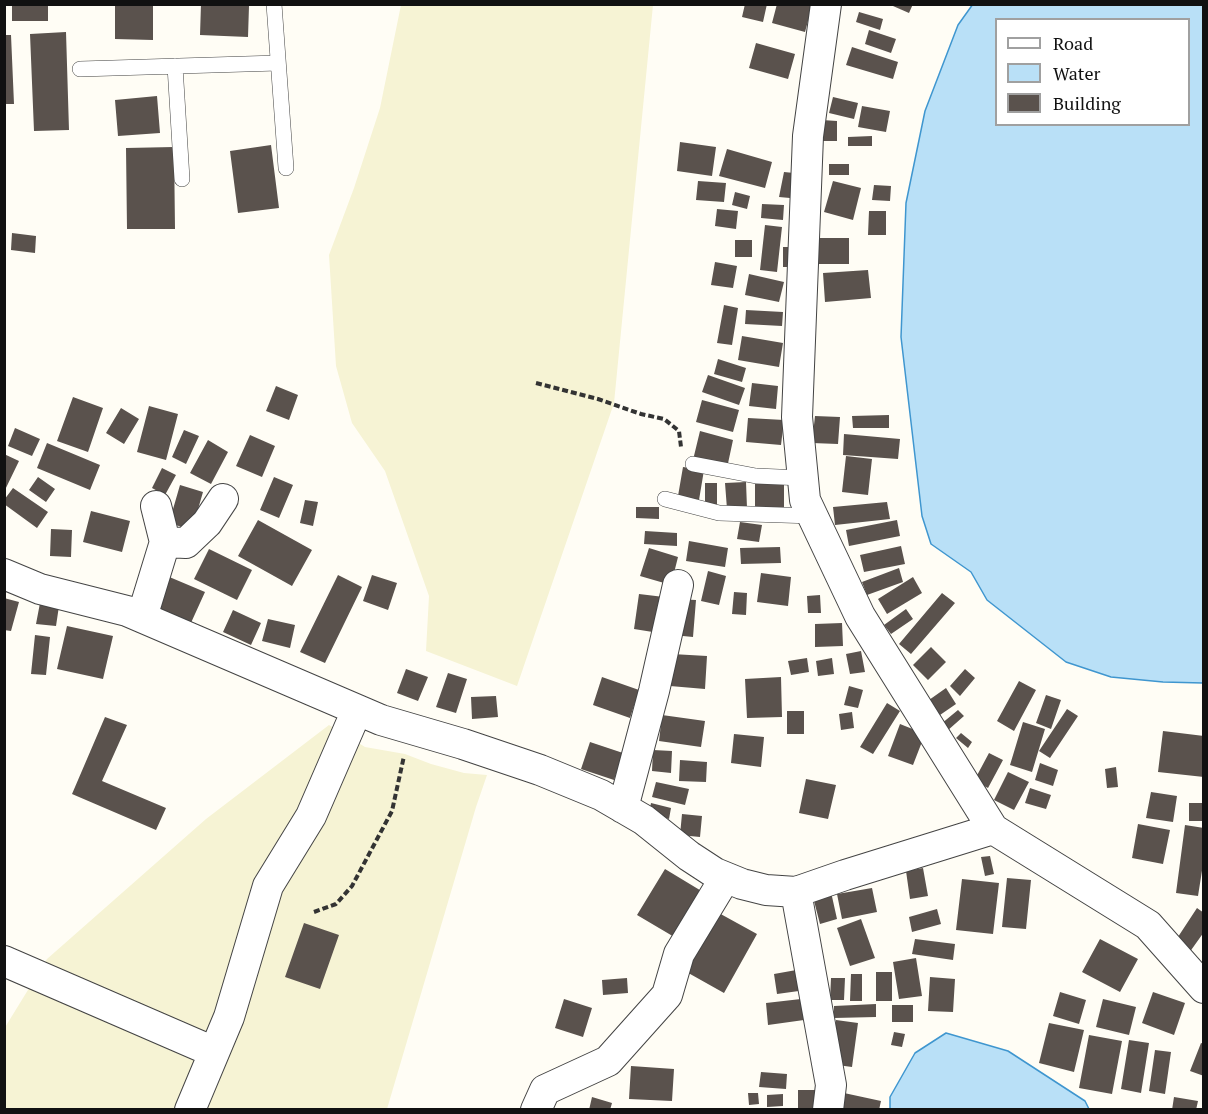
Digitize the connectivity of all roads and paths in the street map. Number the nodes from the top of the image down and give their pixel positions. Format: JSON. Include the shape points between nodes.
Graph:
{"nodes":[{"id":1,"x":274,"y":4,"type":"edge"},
{"id":2,"x":826,"y":4,"type":"edge"},
{"id":3,"x":278,"y":63,"type":"junction"},
{"id":4,"x":175,"y":66,"type":"junction"},
{"id":5,"x":81,"y":69,"type":"dead end"},
{"id":6,"x":286,"y":168,"type":"dead end"},
{"id":7,"x":182,"y":179,"type":"dead end"},
{"id":8,"x":536,"y":383,"type":"dead end"},
{"id":9,"x":693,"y":464,"type":"joint"},
{"id":10,"x":803,"y":478,"type":"junction"},
{"id":11,"x":223,"y":499,"type":"dead end"},
{"id":12,"x":665,"y":499,"type":"dead end"},
{"id":13,"x":156,"y":506,"type":"dead end"},
{"id":14,"x":813,"y":516,"type":"junction"},
{"id":15,"x":165,"y":542,"type":"junction"},
{"id":16,"x":4,"y":574,"type":"edge"},
{"id":17,"x":678,"y":585,"type":"dead end"},
{"id":18,"x":142,"y":617,"type":"junction"},
{"id":19,"x":357,"y":710,"type":"junction"},
{"id":20,"x":410,"y":729,"type":"junction"},
{"id":21,"x":623,"y":808,"type":"junction"},
{"id":22,"x":993,"y":829,"type":"junction"},
{"id":23,"x":725,"y":878,"type":"junction"},
{"id":24,"x":796,"y":892,"type":"junction"},
{"id":25,"x":314,"y":912,"type":"dead end"},
{"id":26,"x":4,"y":961,"type":"edge"},
{"id":27,"x":1203,"y":988,"type":"edge"},
{"id":28,"x":214,"y":1052,"type":"junction"},
{"id":29,"x":190,"y":1110,"type":"edge"},
{"id":30,"x":536,"y":1110,"type":"edge"},
{"id":31,"x":828,"y":1110,"type":"edge"}],
"edges":[{"from":1,"to":3,"type":"lane"},
{"from":2,"to":10,"type":"street","via":[[808,136],[797,417]]},
{"from":3,"to":4,"type":"lane"},
{"from":3,"to":6,"type":"lane"},
{"from":4,"to":5,"type":"lane"},
{"from":4,"to":7,"type":"lane"},
{"from":8,"to":9,"type":"path","via":[[664,419],[679,431],[681,448]]},
{"from":9,"to":10,"type":"lane","via":[[756,476]]},
{"from":10,"to":14,"type":"street","via":[[805,500]]},
{"from":11,"to":15,"type":"street","via":[[207,523],[186,543]]},
{"from":12,"to":14,"type":"lane","via":[[719,513]]},
{"from":13,"to":15,"type":"street"},
{"from":14,"to":22,"type":"street","via":[[860,616]]},
{"from":15,"to":18,"type":"street"},
{"from":16,"to":18,"type":"street","via":[[40,589]]},
{"from":17,"to":21,"type":"street"},
{"from":18,"to":19,"type":"street"},
{"from":19,"to":20,"type":"street"},
{"from":19,"to":28,"type":"street","via":[[311,816],[268,886],[229,1017]]},
{"from":20,"to":21,"type":"street","via":[[540,770]]},
{"from":20,"to":25,"type":"path","via":[[392,811],[352,886],[336,904]]},
{"from":21,"to":23,"type":"street"},
{"from":22,"to":24,"type":"street"},
{"from":22,"to":27,"type":"street","via":[[1148,925]]},
{"from":23,"to":24,"type":"street","via":[[766,890]]},
{"from":23,"to":30,"type":"street","via":[[679,954],[667,995],[608,1061],[545,1090]]},
{"from":24,"to":31,"type":"street","via":[[831,1085]]},
{"from":26,"to":28,"type":"street"},
{"from":28,"to":29,"type":"street"}]}
